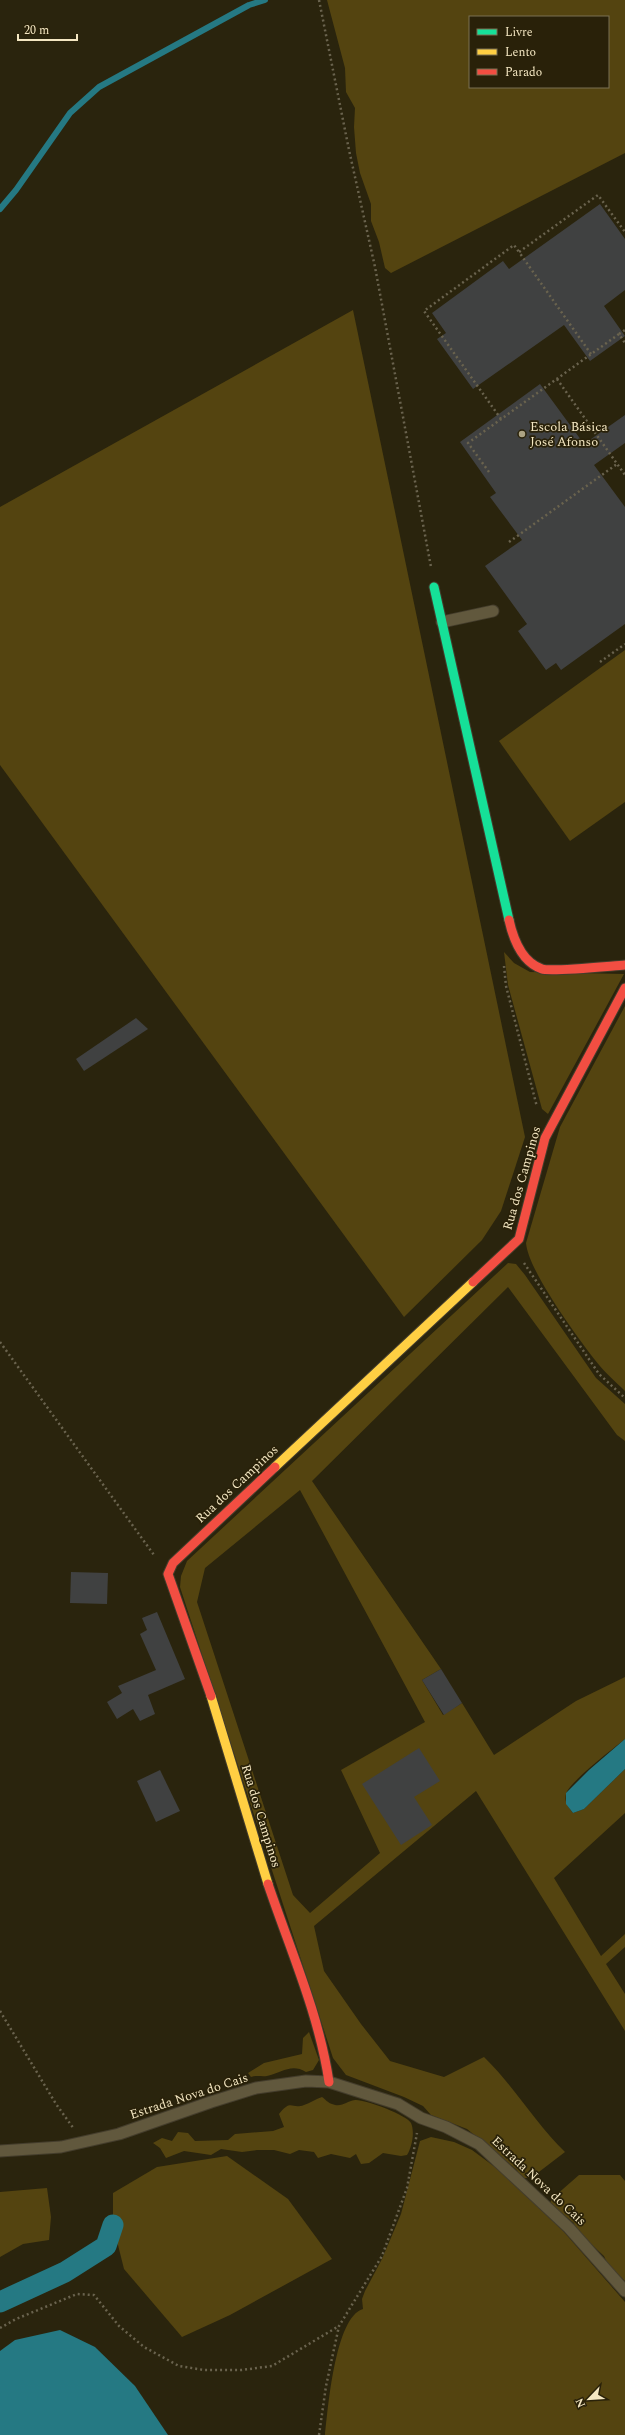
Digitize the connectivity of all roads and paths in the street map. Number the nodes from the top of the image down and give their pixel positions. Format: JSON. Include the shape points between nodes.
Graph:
{"nodes":[{"id":1,"x":319,"y":0,"type":"edge"},
{"id":2,"x":625,"y":232,"type":"edge"},
{"id":3,"x":519,"y":252,"type":"junction"},
{"id":4,"x":625,"y":330,"type":"edge"},
{"id":5,"x":619,"y":334,"type":"junction"},
{"id":6,"x":625,"y":343,"type":"edge"},
{"id":7,"x":591,"y":354,"type":"junction"},
{"id":8,"x":557,"y":379,"type":"junction"},
{"id":9,"x":501,"y":419,"type":"junction"},
{"id":10,"x":617,"y":464,"type":"junction"},
{"id":11,"x":489,"y":472,"type":"dead end"},
{"id":12,"x":625,"y":475,"type":"edge"},
{"id":13,"x":509,"y":542,"type":"dead end"},
{"id":14,"x":434,"y":588,"type":"joint"},
{"id":15,"x":493,"y":611,"type":"dead end"},
{"id":16,"x":442,"y":622,"type":"junction"},
{"id":17,"x":625,"y":644,"type":"edge"},
{"id":18,"x":600,"y":662,"type":"dead end"},
{"id":19,"x":503,"y":964,"type":"dead end"},
{"id":20,"x":625,"y":965,"type":"edge"},
{"id":21,"x":625,"y":988,"type":"edge"},
{"id":22,"x":538,"y":1109,"type":"dead end"},
{"id":23,"x":512,"y":1246,"type":"junction"},
{"id":24,"x":0,"y":1342,"type":"edge"},
{"id":25,"x":625,"y":1398,"type":"edge"},
{"id":26,"x":168,"y":1574,"type":"junction"},
{"id":27,"x":0,"y":2011,"type":"edge"},
{"id":28,"x":329,"y":2082,"type":"junction"},
{"id":29,"x":421,"y":2118,"type":"junction"},
{"id":30,"x":81,"y":2143,"type":"junction"},
{"id":31,"x":0,"y":2151,"type":"edge"},
{"id":32,"x":625,"y":2291,"type":"edge"},
{"id":33,"x":339,"y":2326,"type":"junction"},
{"id":34,"x":0,"y":2328,"type":"edge"},
{"id":35,"x":319,"y":2435,"type":"edge"}],
"edges":[{"from":1,"to":14,"type":"path","via":[[400,394]]},
{"from":2,"to":3,"type":"path","via":[[598,195]]},
{"from":3,"to":7,"type":"path"},
{"from":3,"to":9,"type":"path","via":[[514,245],[424,311]]},
{"from":4,"to":5,"type":"path"},
{"from":5,"to":6,"type":"path"},
{"from":5,"to":7,"type":"path"},
{"from":7,"to":8,"type":"path"},
{"from":8,"to":9,"type":"path"},
{"from":8,"to":10,"type":"path"},
{"from":9,"to":11,"type":"path","via":[[468,443]]},
{"from":10,"to":12,"type":"path"},
{"from":10,"to":13,"type":"path"},
{"from":14,"to":16,"type":"street"},
{"from":15,"to":16,"type":"lane"},
{"from":16,"to":20,"type":"street","via":[[512,934],[523,956],[542,969]]},
{"from":17,"to":18,"type":"path"},
{"from":19,"to":22,"type":"path","via":[[506,986]]},
{"from":21,"to":23,"type":"street","name":"Rua dos Campinos","via":[[551,1124],[545,1138],[519,1239]]},
{"from":23,"to":25,"type":"path","via":[[599,1374]]},
{"from":23,"to":26,"type":"street","name":"Rua dos Campinos","via":[[196,1540],[173,1563]]},
{"from":24,"to":26,"type":"path"},
{"from":26,"to":28,"type":"street","name":"Rua dos Campinos","via":[[208,1687],[259,1858],[316,2026]]},
{"from":27,"to":30,"type":"path","via":[[56,2104],[78,2134]]},
{"from":28,"to":29,"type":"lane","name":"Estrada Nova do Cais","via":[[398,2104]]},
{"from":28,"to":30,"type":"lane","name":"Estrada Nova do Cais","via":[[306,2080],[256,2088],[119,2134]]},
{"from":29,"to":32,"type":"lane","name":"Estrada Nova do Cais","via":[[446,2127],[479,2144],[570,2228]]},
{"from":29,"to":33,"type":"path","via":[[407,2188],[382,2256]]},
{"from":30,"to":31,"type":"lane","name":"Estrada Nova do Cais","via":[[61,2147]]},
{"from":33,"to":34,"type":"path","via":[[272,2366],[234,2370],[204,2370],[179,2366],[144,2347],[119,2326],[94,2295],[77,2294],[16,2318]]},
{"from":33,"to":35,"type":"path"}]}
